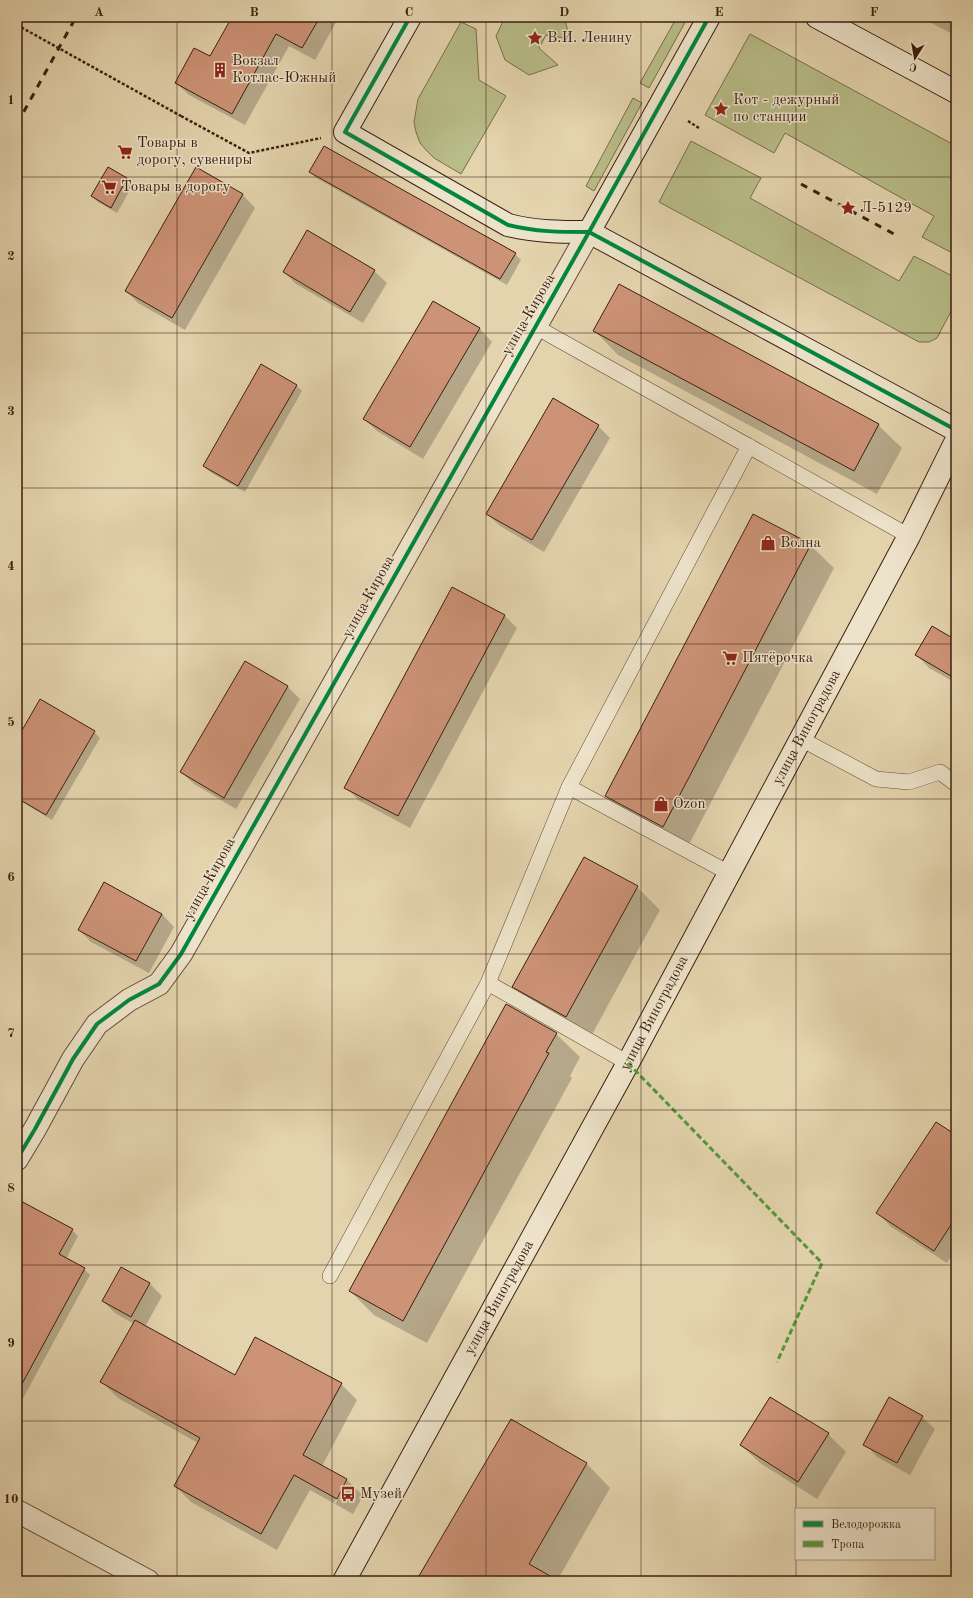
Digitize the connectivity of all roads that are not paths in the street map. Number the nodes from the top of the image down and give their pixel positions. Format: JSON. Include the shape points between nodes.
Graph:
{"nodes":[{"id":1,"x":410,"y":17,"type":"edge"},
{"id":2,"x":709,"y":17,"type":"edge"},
{"id":3,"x":817,"y":17,"type":"edge"},
{"id":4,"x":956,"y":92,"type":"edge"},
{"id":5,"x":589,"y":232,"type":"junction"},
{"id":6,"x":536,"y":327,"type":"junction"},
{"id":7,"x":956,"y":430,"type":"edge"},
{"id":8,"x":956,"y":440,"type":"edge"},
{"id":9,"x":749,"y":446,"type":"junction"},
{"id":10,"x":909,"y":536,"type":"junction"},
{"id":11,"x":801,"y":739,"type":"junction"},
{"id":12,"x":956,"y":784,"type":"edge"},
{"id":13,"x":569,"y":787,"type":"junction"},
{"id":14,"x":729,"y":874,"type":"junction"},
{"id":15,"x":488,"y":983,"type":"junction"},
{"id":16,"x":628,"y":1063,"type":"junction"},
{"id":17,"x":17,"y":1159,"type":"edge"},
{"id":18,"x":330,"y":1276,"type":"dead end"},
{"id":19,"x":17,"y":1511,"type":"edge"},
{"id":20,"x":148,"y":1581,"type":"edge"},
{"id":21,"x":344,"y":1581,"type":"edge"}],
"edges":[{"from":1,"to":5,"type":"street","via":[[345,132],[508,225],[543,232]]},
{"from":2,"to":5,"type":"street","name":"улица Кирова"},
{"from":3,"to":4,"type":"street"},
{"from":5,"to":6,"type":"street","name":"улица Кирова"},
{"from":5,"to":7,"type":"street"},
{"from":6,"to":9,"type":"lane"},
{"from":6,"to":17,"type":"street","name":"улица Кирова","via":[[181,954],[159,984],[129,1000],[97,1024],[73,1059]]},
{"from":8,"to":10,"type":"street","name":"улица Виноградова"},
{"from":9,"to":10,"type":"lane"},
{"from":9,"to":13,"type":"lane"},
{"from":10,"to":11,"type":"street","name":"улица Виноградова"},
{"from":11,"to":12,"type":"lane","via":[[876,780],[908,782],[940,772]]},
{"from":11,"to":14,"type":"street","name":"улица Виноградова"},
{"from":13,"to":14,"type":"lane"},
{"from":13,"to":15,"type":"lane"},
{"from":14,"to":16,"type":"street","name":"улица Виноградова"},
{"from":15,"to":16,"type":"lane"},
{"from":15,"to":18,"type":"lane"},
{"from":16,"to":21,"type":"street","name":"улица Виноградова"},
{"from":19,"to":20,"type":"street"}]}
